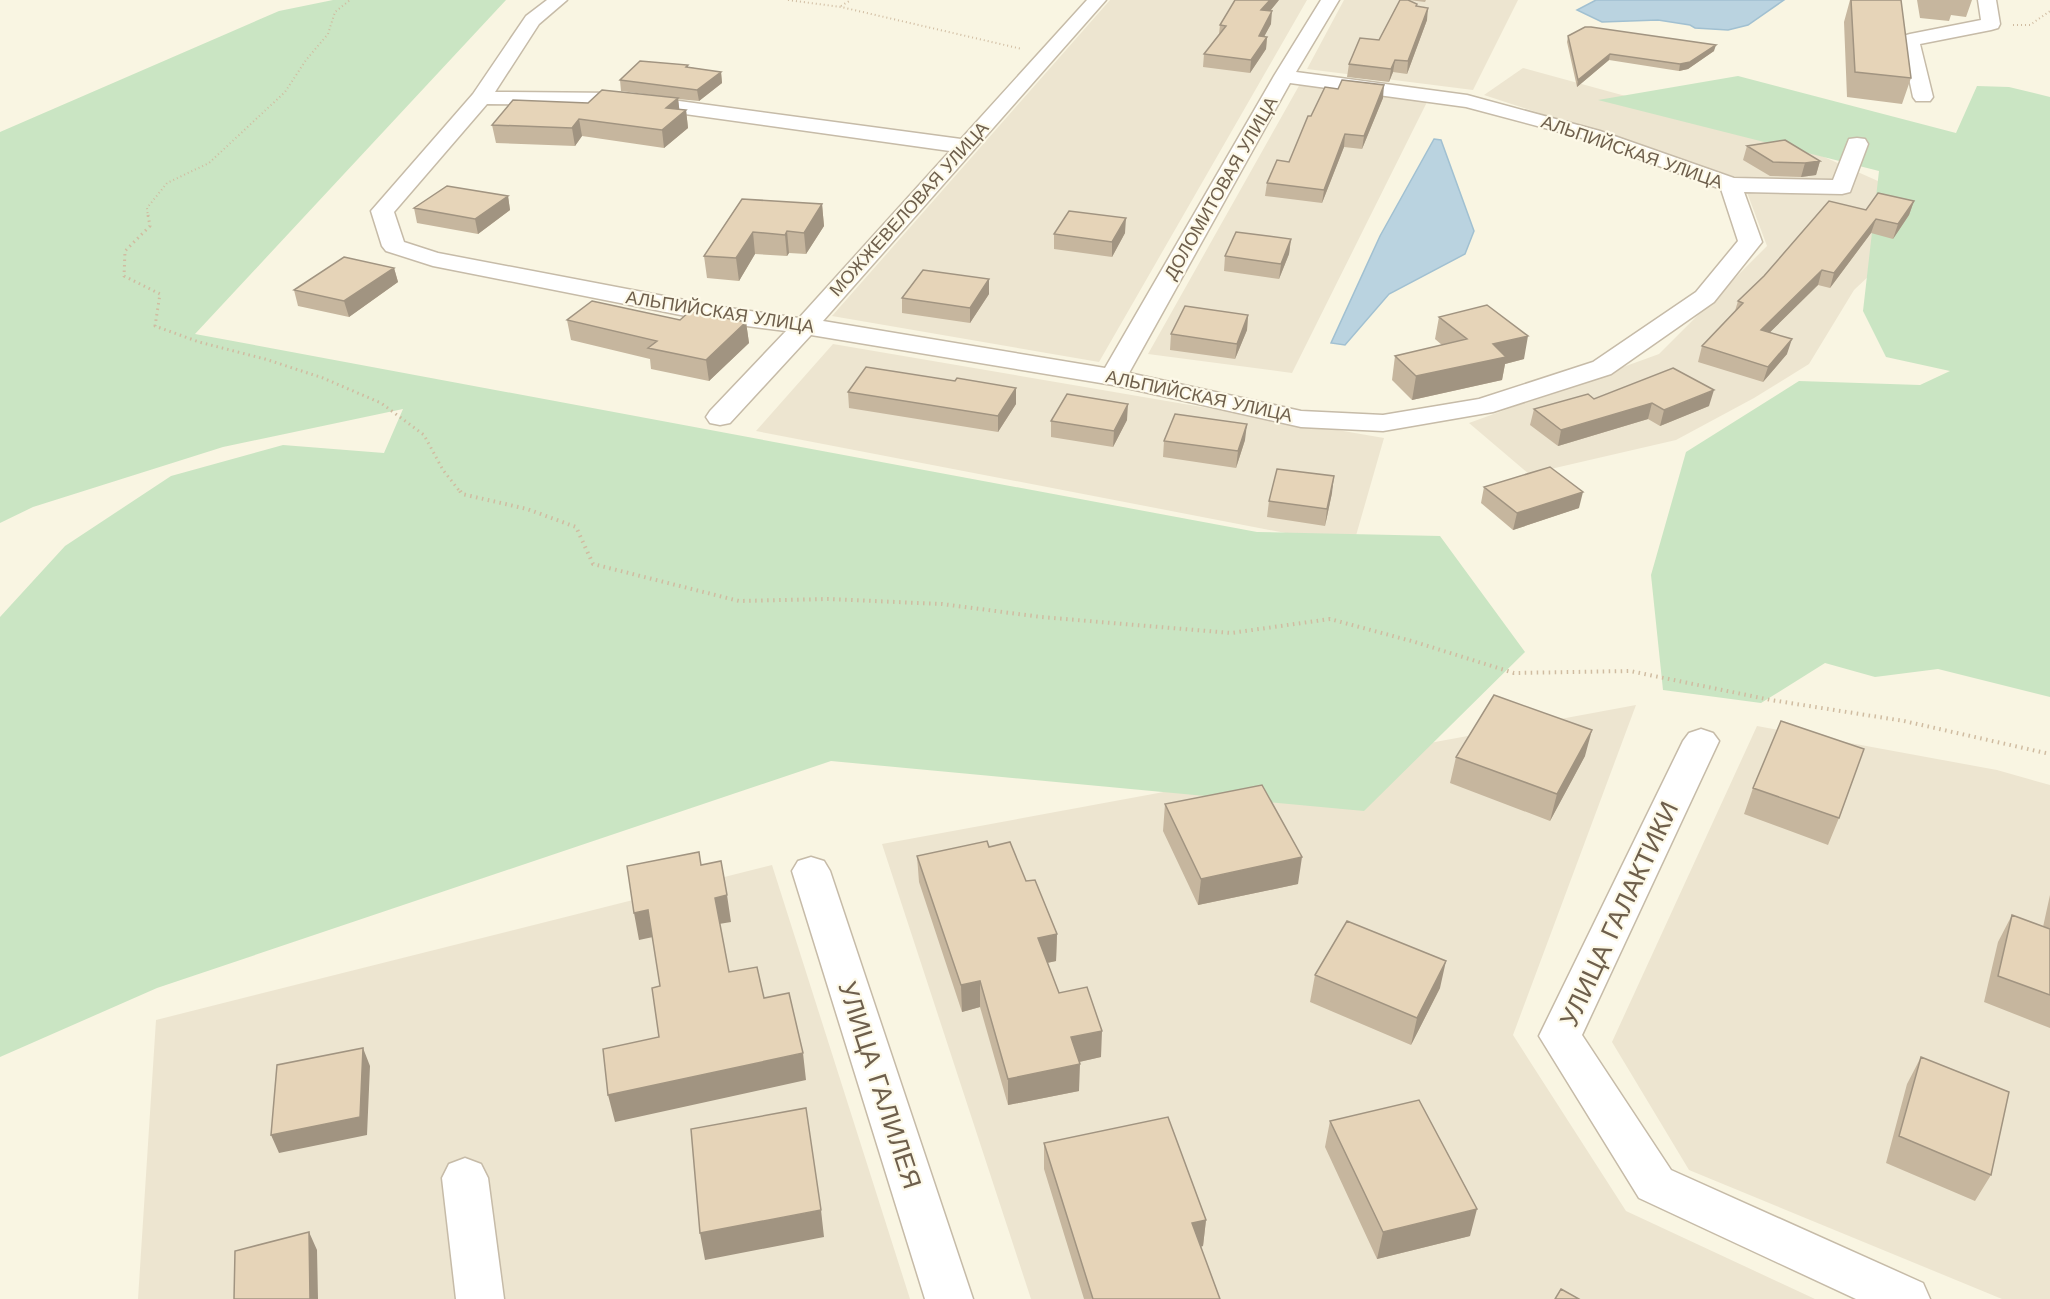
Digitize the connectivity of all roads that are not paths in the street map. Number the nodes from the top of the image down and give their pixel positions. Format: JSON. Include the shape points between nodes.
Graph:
{"nodes":[{"id":1,"x":558,"y":0,"type":"edge"},
{"id":2,"x":1097,"y":0,"type":"edge"},
{"id":3,"x":1330,"y":0,"type":"edge"},
{"id":4,"x":1987,"y":0,"type":"edge"},
{"id":5,"x":1284,"y":76,"type":"junction"},
{"id":6,"x":1923,"y":97,"type":"dead end"},
{"id":7,"x":481,"y":98,"type":"junction"},
{"id":8,"x":1857,"y":144,"type":"dead end"},
{"id":9,"x":964,"y":146,"type":"junction"},
{"id":10,"x":1731,"y":185,"type":"junction"},
{"id":11,"x":805,"y":326,"type":"junction"},
{"id":12,"x":1113,"y":376,"type":"junction"},
{"id":13,"x":720,"y":417,"type":"dead end"},
{"id":14,"x":1701,"y":741,"type":"dead end"},
{"id":15,"x":811,"y":871,"type":"dead end"},
{"id":16,"x":465,"y":1178,"type":"dead end"},
{"id":17,"x":480,"y":1299,"type":"edge"},
{"id":18,"x":949,"y":1299,"type":"edge"},
{"id":19,"x":1906,"y":1299,"type":"edge"}],
"edges":[{"from":1,"to":7,"type":"street","name":"АЛЬПИЙСКАЯ УЛИЦА","via":[[532,20]]},
{"from":2,"to":9,"type":"street","name":"МОЖЖЕВЕЛОВАЯ УЛИЦА"},
{"from":3,"to":5,"type":"street","name":"ДОЛОМИТОВАЯ УЛИЦА"},
{"from":4,"to":6,"type":"street","via":[[1991,24],[1910,40]]},
{"from":5,"to":10,"type":"street","name":"АЛЬПИЙСКАЯ УЛИЦА","via":[[1467,101],[1593,135]]},
{"from":5,"to":12,"type":"street","name":"ДОЛОМИТОВАЯ УЛИЦА"},
{"from":7,"to":9,"type":"street","via":[[620,99]]},
{"from":7,"to":11,"type":"street","name":"АЛЬПИЙСКАЯ УЛИЦА","via":[[382,211],[394,246],[433,259],[705,312]]},
{"from":8,"to":10,"type":"street","via":[[1842,187]]},
{"from":9,"to":11,"type":"street","name":"МОЖЖЕВЕЛОВАЯ УЛИЦА"},
{"from":10,"to":12,"type":"street","name":"АЛЬПИЙСКАЯ УЛИЦА","via":[[1750,242],[1705,297],[1602,369],[1484,406],[1383,423],[1301,419]]},
{"from":11,"to":12,"type":"street","name":"АЛЬПИЙСКАЯ УЛИЦА"},
{"from":11,"to":13,"type":"street","name":"МОЖЖЕВЕЛОВАЯ УЛИЦА"},
{"from":14,"to":19,"type":"street","name":"УЛИЦА ГАЛАКТИКИ","via":[[1560,1036],[1655,1184]]},
{"from":15,"to":18,"type":"street","name":"УЛИЦА ГАЛИЛЕЯ"},
{"from":16,"to":17,"type":"street"}]}
